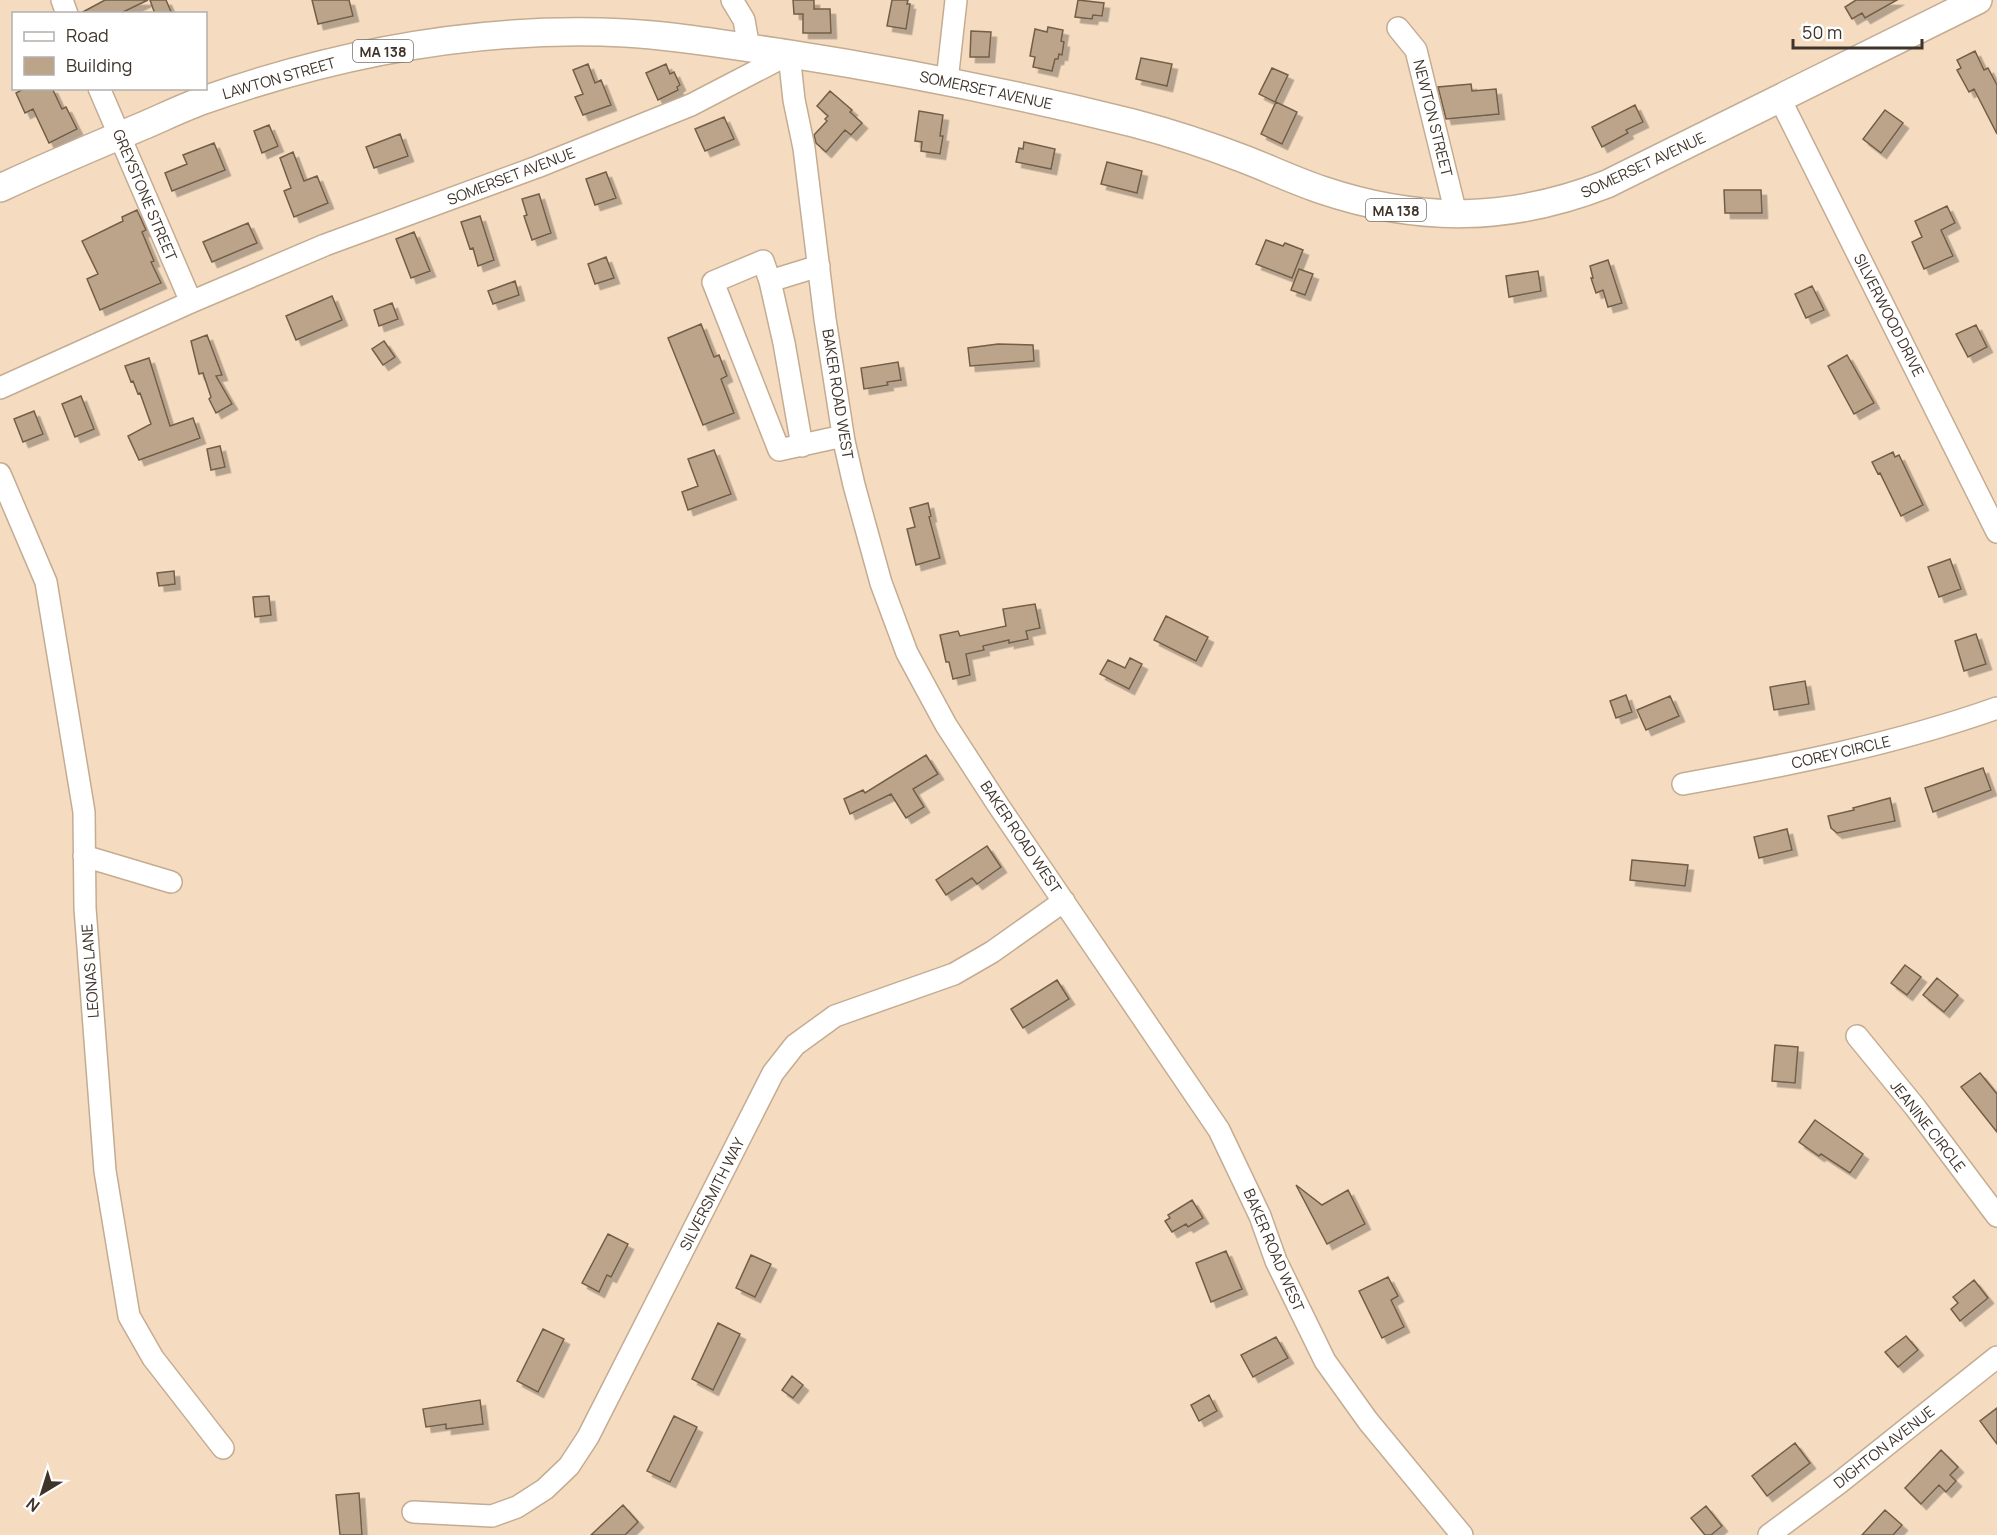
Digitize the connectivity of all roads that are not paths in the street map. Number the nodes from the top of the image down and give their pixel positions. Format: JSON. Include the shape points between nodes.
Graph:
{"nodes":[{"id":1,"x":732,"y":0,"type":"edge"},
{"id":2,"x":956,"y":0,"type":"edge"},
{"id":3,"x":1978,"y":0,"type":"edge"},
{"id":4,"x":1398,"y":28,"type":"dead end"},
{"id":5,"x":749,"y":48,"type":"junction"},
{"id":6,"x":789,"y":54,"type":"junction"},
{"id":7,"x":947,"y":81,"type":"junction"},
{"id":8,"x":100,"y":90,"type":"edge"},
{"id":9,"x":1780,"y":99,"type":"junction"},
{"id":10,"x":119,"y":136,"type":"junction"},
{"id":11,"x":0,"y":188,"type":"edge"},
{"id":12,"x":1456,"y":214,"type":"junction"},
{"id":13,"x":819,"y":266,"type":"junction"},
{"id":14,"x":770,"y":281,"type":"junction"},
{"id":15,"x":190,"y":302,"type":"junction"},
{"id":16,"x":0,"y":388,"type":"edge"},
{"id":17,"x":843,"y":436,"type":"junction"},
{"id":18,"x":802,"y":446,"type":"junction"},
{"id":19,"x":0,"y":474,"type":"edge"},
{"id":20,"x":1991,"y":504,"type":"edge"},
{"id":21,"x":1997,"y":532,"type":"edge"},
{"id":22,"x":1997,"y":708,"type":"edge"},
{"id":23,"x":1683,"y":784,"type":"dead end"},
{"id":24,"x":84,"y":855,"type":"junction"},
{"id":25,"x":171,"y":882,"type":"dead end"},
{"id":26,"x":1064,"y":901,"type":"junction"},
{"id":27,"x":1857,"y":1036,"type":"dead end"},
{"id":28,"x":1997,"y":1216,"type":"edge"},
{"id":29,"x":1997,"y":1357,"type":"edge"},
{"id":30,"x":223,"y":1448,"type":"dead end"},
{"id":31,"x":413,"y":1512,"type":"dead end"},
{"id":32,"x":1462,"y":1535,"type":"edge"},
{"id":33,"x":1769,"y":1535,"type":"edge"}],
"edges":[{"from":1,"to":5,"type":"street","via":[[744,20]]},
{"from":2,"to":7,"type":"street"},
{"from":3,"to":9,"type":"main road","name":"SOMERSET AVENUE","number":"MA 138"},
{"from":4,"to":12,"type":"street","name":"NEWTON STREET","via":[[1416,50]]},
{"from":5,"to":6,"type":"main road","name":"LAWTON STREET","number":"MA 138"},
{"from":5,"to":10,"type":"main road","name":"LAWTON STREET","number":"MA 138","via":[[628,33],[555,31],[484,36],[371,53],[294,71],[203,100]]},
{"from":6,"to":7,"type":"main road","name":"SOMERSET AVENUE","number":"MA 138"},
{"from":6,"to":13,"type":"street","name":"BAKER ROAD WEST"},
{"from":6,"to":15,"type":"street","name":"SOMERSET AVENUE","via":[[691,105],[325,245]]},
{"from":7,"to":12,"type":"main road","name":"SOMERSET AVENUE","number":"MA 138","via":[[1161,130],[1366,204],[1427,214]]},
{"from":8,"to":10,"type":"street","name":"GREYSTONE STREET"},
{"from":9,"to":12,"type":"main road","name":"SOMERSET AVENUE","number":"MA 138","via":[[1577,196],[1543,206]]},
{"from":9,"to":20,"type":"street","name":"SILVERWOOD DRIVE"},
{"from":10,"to":11,"type":"main road","name":"LAWTON STREET","number":"MA 138"},
{"from":10,"to":15,"type":"street","name":"GREYSTONE STREET"},
{"from":13,"to":14,"type":"street"},
{"from":13,"to":17,"type":"street","name":"BAKER ROAD WEST"},
{"from":14,"to":18,"type":"street"},
{"from":14,"to":18,"type":"street","via":[[763,261],[713,282],[779,450]]},
{"from":15,"to":16,"type":"street","name":"SOMERSET AVENUE"},
{"from":17,"to":18,"type":"street"},
{"from":17,"to":26,"type":"street","name":"BAKER ROAD WEST","via":[[874,560],[907,654],[946,724]]},
{"from":19,"to":24,"type":"street","name":"LEONAS LANE","via":[[46,582],[84,812]]},
{"from":20,"to":21,"type":"street","name":"SILVERWOOD DRIVE"},
{"from":22,"to":23,"type":"street","name":"COREY CIRCLE","via":[[1844,753]]},
{"from":24,"to":25,"type":"street"},
{"from":24,"to":30,"type":"street","name":"LEONAS LANE","via":[[105,1172],[129,1316],[153,1358]]},
{"from":26,"to":31,"type":"street","name":"SILVERSMITH WAY","via":[[954,974],[835,1016],[795,1045],[773,1073],[588,1437],[569,1466],[527,1501],[492,1516]]},
{"from":26,"to":32,"type":"street","name":"BAKER ROAD WEST","via":[[1219,1130],[1325,1360],[1374,1429]]},
{"from":27,"to":28,"type":"street","name":"JEANINE CIRCLE"},
{"from":29,"to":33,"type":"street","name":"DIGHTON AVENUE"}]}
